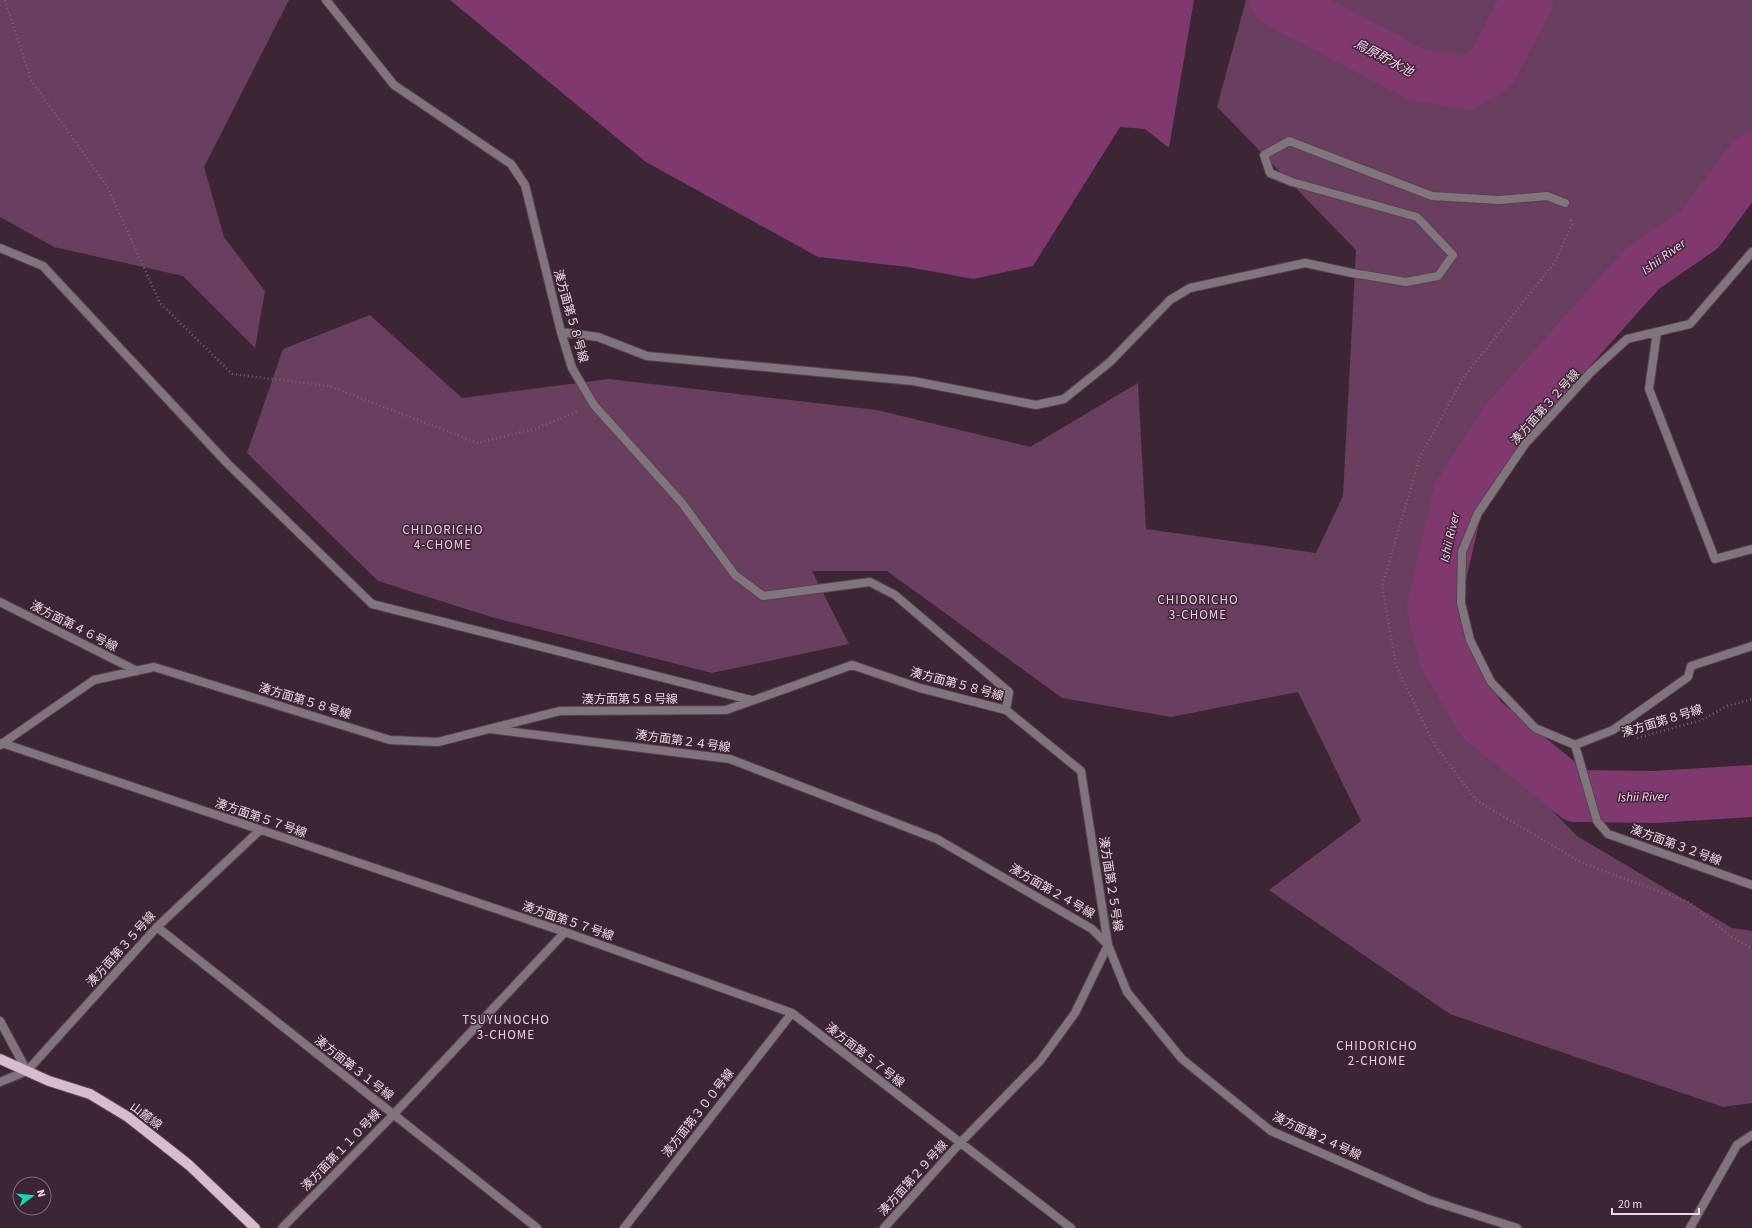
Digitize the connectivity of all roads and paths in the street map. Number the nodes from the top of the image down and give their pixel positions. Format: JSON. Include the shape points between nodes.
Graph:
{"nodes":[{"id":1,"x":4,"y":0,"type":"edge"},
{"id":2,"x":326,"y":0,"type":"edge"},
{"id":3,"x":1565,"y":203,"type":"joint"},
{"id":4,"x":0,"y":248,"type":"edge"},
{"id":5,"x":1752,"y":252,"type":"edge"},
{"id":6,"x":561,"y":332,"type":"junction"},
{"id":7,"x":1657,"y":332,"type":"junction"},
{"id":8,"x":594,"y":404,"type":"junction"},
{"id":9,"x":1752,"y":549,"type":"edge"},
{"id":10,"x":0,"y":602,"type":"edge"},
{"id":11,"x":1752,"y":646,"type":"edge"},
{"id":12,"x":137,"y":671,"type":"junction"},
{"id":13,"x":752,"y":700,"type":"junction"},
{"id":14,"x":1752,"y":700,"type":"edge"},
{"id":15,"x":1006,"y":710,"type":"junction"},
{"id":16,"x":485,"y":729,"type":"junction"},
{"id":17,"x":1630,"y":740,"type":"dead end"},
{"id":18,"x":1,"y":744,"type":"edge"},
{"id":19,"x":1575,"y":745,"type":"junction"},
{"id":20,"x":260,"y":830,"type":"junction"},
{"id":21,"x":1752,"y":885,"type":"edge"},
{"id":22,"x":156,"y":927,"type":"junction"},
{"id":23,"x":565,"y":932,"type":"junction"},
{"id":24,"x":1108,"y":945,"type":"junction"},
{"id":25,"x":1752,"y":948,"type":"edge"},
{"id":26,"x":792,"y":1014,"type":"junction"},
{"id":27,"x":0,"y":1021,"type":"edge"},
{"id":28,"x":0,"y":1059,"type":"edge"},
{"id":29,"x":28,"y":1071,"type":"junction"},
{"id":30,"x":0,"y":1082,"type":"edge"},
{"id":31,"x":393,"y":1114,"type":"junction"},
{"id":32,"x":1752,"y":1135,"type":"edge"},
{"id":33,"x":960,"y":1143,"type":"junction"},
{"id":34,"x":255,"y":1228,"type":"edge"},
{"id":35,"x":282,"y":1228,"type":"edge"},
{"id":36,"x":537,"y":1228,"type":"edge"},
{"id":37,"x":624,"y":1228,"type":"edge"},
{"id":38,"x":884,"y":1228,"type":"edge"},
{"id":39,"x":1071,"y":1228,"type":"edge"},
{"id":40,"x":1517,"y":1228,"type":"edge"},
{"id":41,"x":1690,"y":1228,"type":"edge"}],
"edges":[{"from":1,"to":8,"type":"path","via":[[31,80],[107,186],[160,303],[232,374],[329,386],[478,443],[534,429]]},
{"from":2,"to":6,"type":"street","name":"湊方面第５８号線","via":[[394,85],[511,164],[525,185]]},
{"from":3,"to":6,"type":"street","via":[[1547,196],[1499,200],[1432,196],[1289,141],[1264,155],[1270,173],[1292,182],[1417,217],[1453,255],[1438,276],[1406,282],[1305,263],[1190,288],[1170,300],[1110,362],[1064,399],[1036,405],[913,381],[647,356],[598,337]]},
{"from":3,"to":25,"type":"path","via":[[1572,224],[1555,262],[1464,378],[1420,457],[1382,586],[1396,664],[1434,744],[1476,800],[1580,862],[1690,903],[1731,937]]},
{"from":4,"to":13,"type":"street","via":[[43,266],[227,463],[372,604]]},
{"from":5,"to":7,"type":"street","name":"湊方面第３２号線","via":[[1690,324]]},
{"from":6,"to":8,"type":"street","name":"湊方面第５８号線","via":[[572,368]]},
{"from":7,"to":9,"type":"street","via":[[1649,389],[1715,559]]},
{"from":7,"to":19,"type":"street","name":"湊方面第３２号線","via":[[1627,339],[1591,372],[1525,444],[1478,513],[1462,552],[1462,603],[1470,640],[1491,682],[1535,728]]},
{"from":8,"to":15,"type":"street","name":"湊方面第５８号線","via":[[682,503],[735,575],[763,596],[870,582],[895,595],[1009,692]]},
{"from":10,"to":12,"type":"street","name":"湊方面第４６号線"},
{"from":11,"to":19,"type":"street","via":[[1691,666],[1688,677],[1613,730]]},
{"from":12,"to":16,"type":"street","name":"湊方面第５８号線","via":[[154,667],[390,740],[438,742]]},
{"from":12,"to":18,"type":"street","name":"湊方面第５８号線","via":[[94,680]]},
{"from":13,"to":15,"type":"street","name":"湊方面第５８号線","via":[[852,665],[920,688]]},
{"from":13,"to":16,"type":"street","name":"湊方面第５８号線","via":[[726,710],[560,711]]},
{"from":14,"to":17,"type":"path","name":"湊方面第８号線","via":[[1727,706],[1702,720]]},
{"from":15,"to":24,"type":"street","name":"湊方面第２５号線","via":[[1082,771]]},
{"from":16,"to":24,"type":"street","name":"湊方面第２４号線","via":[[730,759],[936,839],[1092,928]]},
{"from":18,"to":20,"type":"street","name":"湊方面第５７号線"},
{"from":19,"to":21,"type":"street","name":"湊方面第３２号線","via":[[1597,821],[1608,834]]},
{"from":20,"to":22,"type":"street","name":"湊方面第３５号線"},
{"from":20,"to":23,"type":"street","name":"湊方面第５７号線"},
{"from":22,"to":29,"type":"street","name":"湊方面第３５号線"},
{"from":22,"to":31,"type":"street","name":"湊方面第３１号線"},
{"from":23,"to":26,"type":"street","name":"湊方面第５７号線"},
{"from":23,"to":31,"type":"street","name":"湊方面第１１０号線"},
{"from":24,"to":33,"type":"street","name":"湊方面第２５号線","via":[[1075,1013],[1040,1061]]},
{"from":24,"to":40,"type":"street","name":"湊方面第２４号線","via":[[1127,992],[1182,1059],[1271,1131],[1429,1200]]},
{"from":26,"to":33,"type":"street","name":"湊方面第５７号線"},
{"from":26,"to":37,"type":"street","name":"湊方面第３００号線"},
{"from":27,"to":29,"type":"street"},
{"from":28,"to":29,"type":"main road","name":"山麓線"},
{"from":29,"to":30,"type":"street","name":"湊方面第３５号線"},
{"from":29,"to":34,"type":"main road","name":"山麓線","via":[[90,1094],[128,1117],[189,1165]]},
{"from":31,"to":35,"type":"street","name":"湊方面第１１０号線"},
{"from":31,"to":36,"type":"street","name":"湊方面第３１号線"},
{"from":32,"to":41,"type":"street","via":[[1737,1145]]},
{"from":33,"to":38,"type":"street","name":"湊方面第２９号線"},
{"from":33,"to":39,"type":"street","name":"湊方面第５７号線"}]}
